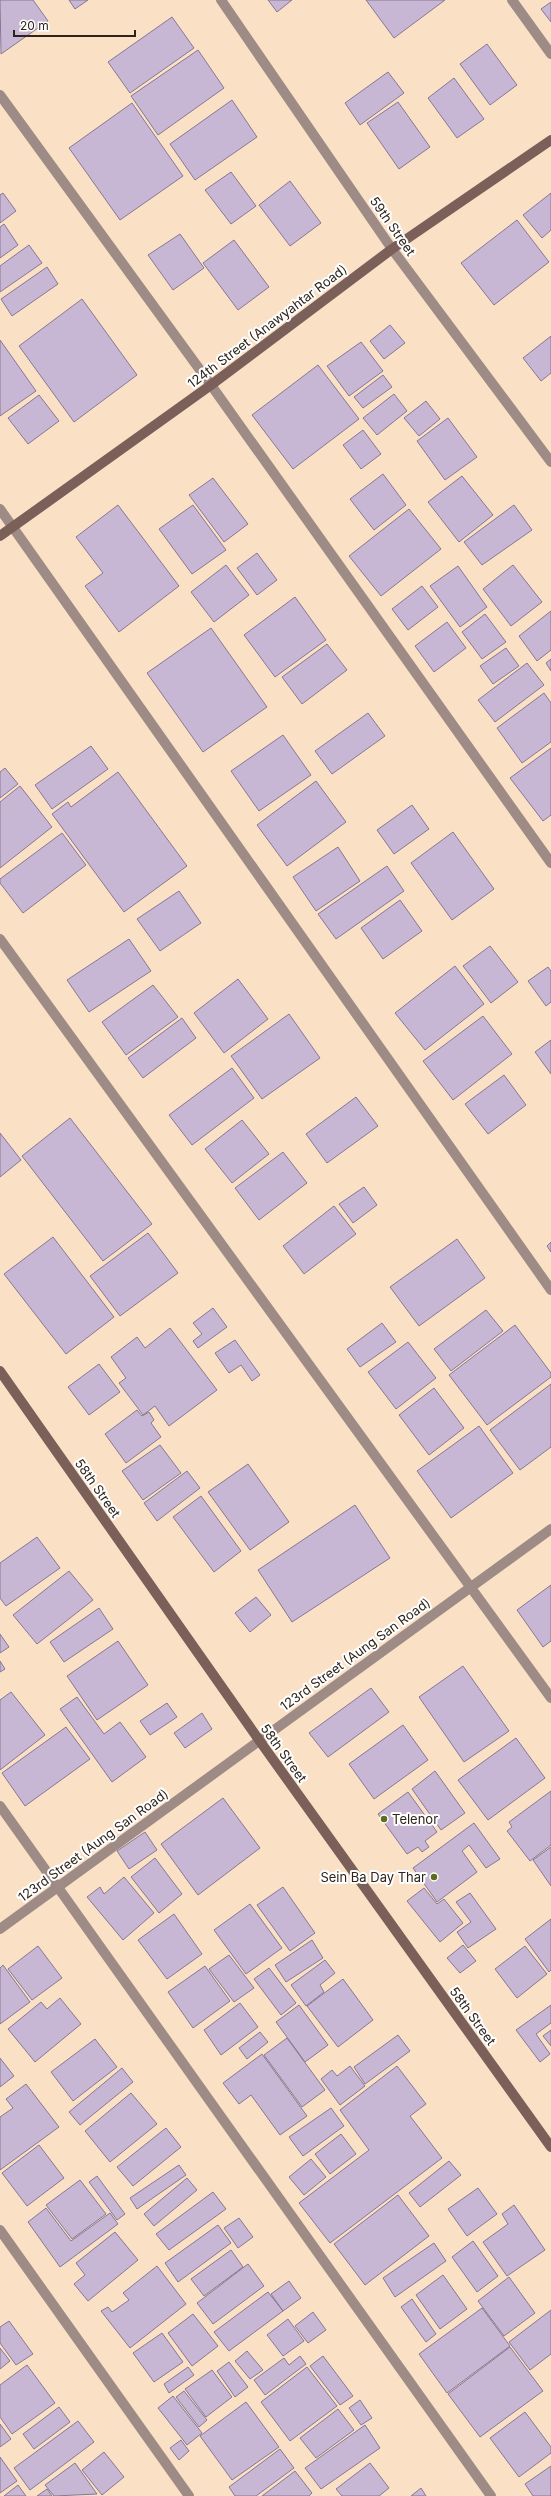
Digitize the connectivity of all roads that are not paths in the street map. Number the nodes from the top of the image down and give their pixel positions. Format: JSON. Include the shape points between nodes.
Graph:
{"nodes":[{"id":1,"x":220,"y":0,"type":"edge"},
{"id":2,"x":512,"y":0,"type":"edge"},
{"id":3,"x":551,"y":54,"type":"edge"},
{"id":4,"x":0,"y":95,"type":"edge"},
{"id":5,"x":551,"y":140,"type":"edge"},
{"id":6,"x":392,"y":249,"type":"junction"},
{"id":7,"x":211,"y":385,"type":"junction"},
{"id":8,"x":551,"y":462,"type":"edge"},
{"id":9,"x":0,"y":509,"type":"edge"},
{"id":10,"x":13,"y":527,"type":"junction"},
{"id":11,"x":0,"y":536,"type":"edge"},
{"id":12,"x":551,"y":863,"type":"edge"},
{"id":13,"x":0,"y":940,"type":"edge"},
{"id":14,"x":551,"y":1290,"type":"edge"},
{"id":15,"x":0,"y":1371,"type":"edge"},
{"id":16,"x":551,"y":1528,"type":"edge"},
{"id":17,"x":472,"y":1587,"type":"junction"},
{"id":18,"x":551,"y":1698,"type":"edge"},
{"id":19,"x":259,"y":1740,"type":"junction"},
{"id":20,"x":0,"y":1806,"type":"edge"},
{"id":21,"x":58,"y":1887,"type":"junction"},
{"id":22,"x":0,"y":1929,"type":"edge"},
{"id":23,"x":551,"y":2147,"type":"edge"},
{"id":24,"x":0,"y":2230,"type":"edge"},
{"id":25,"x":189,"y":2496,"type":"edge"},
{"id":26,"x":491,"y":2496,"type":"edge"}],
"edges":[{"from":1,"to":6,"type":"street","name":"59th Street"},
{"from":2,"to":3,"type":"street"},
{"from":4,"to":7,"type":"street"},
{"from":5,"to":6,"type":"main road","name":"124th Street (Anawyahtar Road)"},
{"from":6,"to":7,"type":"main road","name":"124th Street (Anawyahtar Road)"},
{"from":6,"to":8,"type":"street","name":"59th Street"},
{"from":7,"to":10,"type":"main road","name":"124th Street (Anawyahtar Road)"},
{"from":7,"to":12,"type":"street"},
{"from":9,"to":10,"type":"street"},
{"from":10,"to":11,"type":"main road","name":"124th Street (Anawyahtar Road)"},
{"from":10,"to":14,"type":"street"},
{"from":13,"to":17,"type":"street"},
{"from":15,"to":19,"type":"main road","name":"58th Street"},
{"from":16,"to":17,"type":"street","name":"123rd Street (Aung San Road)"},
{"from":17,"to":18,"type":"street"},
{"from":17,"to":19,"type":"street","name":"123rd Street (Aung San Road)"},
{"from":19,"to":21,"type":"street","name":"123rd Street (Aung San Road)"},
{"from":19,"to":23,"type":"main road","name":"58th Street"},
{"from":20,"to":21,"type":"street"},
{"from":21,"to":22,"type":"street","name":"123rd Street (Aung San Road)"},
{"from":21,"to":26,"type":"street"},
{"from":24,"to":25,"type":"street"}]}
